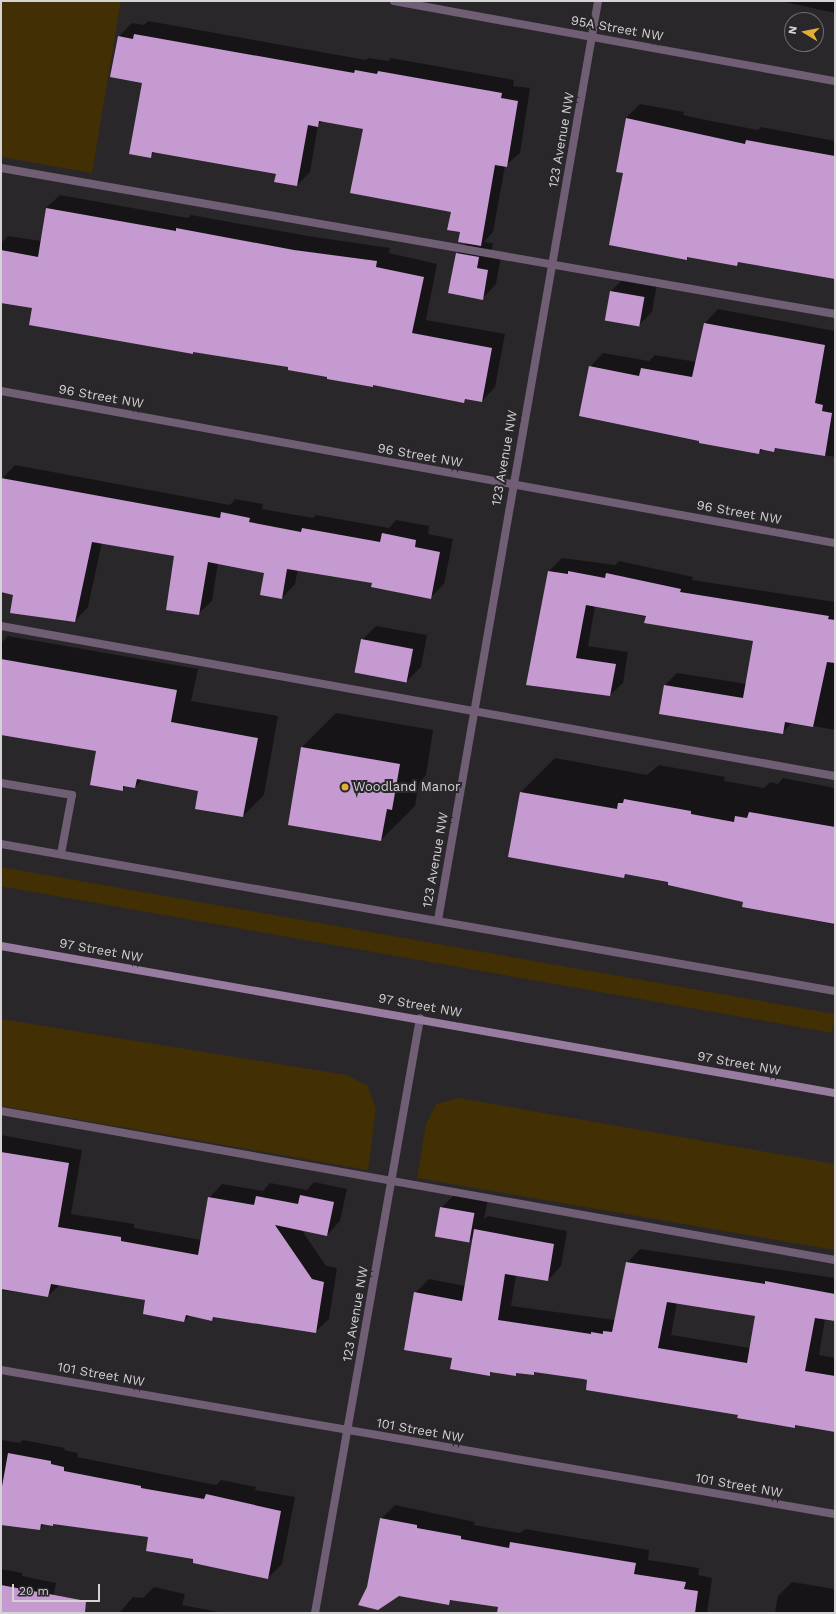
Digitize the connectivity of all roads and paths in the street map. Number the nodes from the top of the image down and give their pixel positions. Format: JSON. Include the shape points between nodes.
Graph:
{"nodes":[{"id":1,"x":394,"y":1,"type":"edge"},
{"id":2,"x":598,"y":1,"type":"edge"},
{"id":3,"x":592,"y":36,"type":"junction"},
{"id":4,"x":835,"y":81,"type":"edge"},
{"id":5,"x":1,"y":168,"type":"edge"},
{"id":6,"x":553,"y":266,"type":"junction"},
{"id":7,"x":835,"y":314,"type":"edge"},
{"id":8,"x":1,"y":391,"type":"edge"},
{"id":9,"x":512,"y":485,"type":"junction"},
{"id":10,"x":835,"y":543,"type":"edge"},
{"id":11,"x":1,"y":626,"type":"edge"},
{"id":12,"x":475,"y":711,"type":"junction"},
{"id":13,"x":835,"y":776,"type":"edge"},
{"id":14,"x":1,"y":783,"type":"edge"},
{"id":15,"x":1,"y":844,"type":"edge"},
{"id":16,"x":61,"y":854,"type":"junction"},
{"id":17,"x":438,"y":920,"type":"junction"},
{"id":18,"x":1,"y":946,"type":"edge"},
{"id":19,"x":835,"y":991,"type":"edge"},
{"id":20,"x":420,"y":1018,"type":"junction"},
{"id":21,"x":835,"y":1093,"type":"edge"},
{"id":22,"x":1,"y":1111,"type":"edge"},
{"id":23,"x":392,"y":1180,"type":"junction"},
{"id":24,"x":835,"y":1260,"type":"edge"},
{"id":25,"x":1,"y":1370,"type":"edge"},
{"id":26,"x":347,"y":1431,"type":"junction"},
{"id":27,"x":835,"y":1514,"type":"edge"},
{"id":28,"x":315,"y":1613,"type":"edge"}],
"edges":[{"from":1,"to":3,"type":"street","name":"95A Street NW"},
{"from":2,"to":3,"type":"street","name":"123 Avenue NW"},
{"from":3,"to":4,"type":"street","name":"95A Street NW"},
{"from":3,"to":6,"type":"street","name":"123 Avenue NW"},
{"from":5,"to":6,"type":"street"},
{"from":6,"to":7,"type":"street"},
{"from":6,"to":9,"type":"street","name":"123 Avenue NW"},
{"from":8,"to":9,"type":"street","name":"96 Street NW"},
{"from":9,"to":10,"type":"street","name":"96 Street NW"},
{"from":9,"to":12,"type":"street","name":"123 Avenue NW"},
{"from":11,"to":12,"type":"street"},
{"from":12,"to":13,"type":"street"},
{"from":12,"to":17,"type":"street","name":"123 Avenue NW"},
{"from":14,"to":16,"type":"street","via":[[72,796]]},
{"from":15,"to":16,"type":"street"},
{"from":16,"to":17,"type":"street"},
{"from":17,"to":19,"type":"street"},
{"from":18,"to":20,"type":"main road","name":"97 Street NW"},
{"from":20,"to":21,"type":"main road","name":"97 Street NW"},
{"from":20,"to":23,"type":"street","name":"123 Avenue NW"},
{"from":22,"to":23,"type":"street"},
{"from":23,"to":24,"type":"street"},
{"from":23,"to":26,"type":"street","name":"123 Avenue NW"},
{"from":25,"to":26,"type":"street","name":"101 Street NW"},
{"from":26,"to":27,"type":"street","name":"101 Street NW"},
{"from":26,"to":28,"type":"street","name":"123 Avenue NW"}]}
